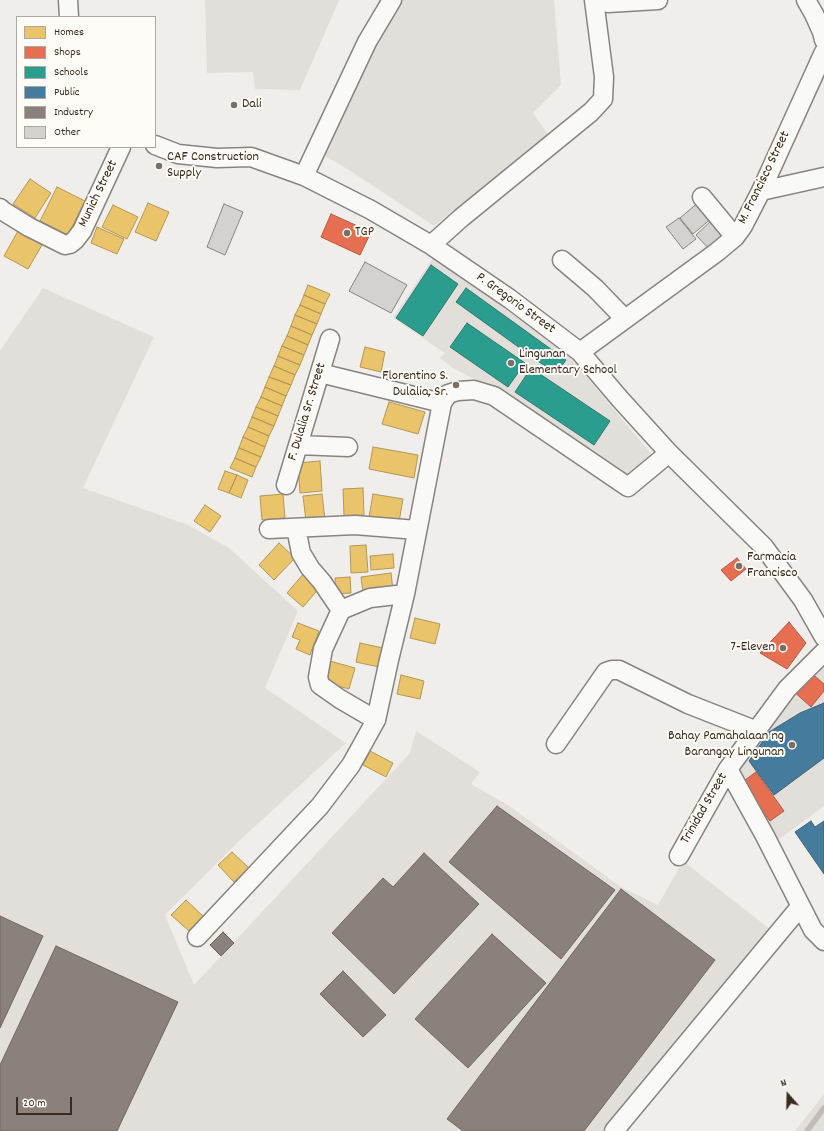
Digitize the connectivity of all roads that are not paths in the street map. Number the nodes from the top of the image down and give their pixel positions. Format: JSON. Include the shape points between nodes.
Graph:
{"nodes":[{"id":1,"x":68,"y":0,"type":"edge"},
{"id":2,"x":392,"y":0,"type":"edge"},
{"id":3,"x":658,"y":0,"type":"edge"},
{"id":4,"x":806,"y":0,"type":"edge"},
{"id":5,"x":601,"y":2,"type":"edge"},
{"id":6,"x":69,"y":16,"type":"edge"},
{"id":7,"x":824,"y":40,"type":"edge"},
{"id":8,"x":824,"y":52,"type":"edge"},
{"id":9,"x":156,"y":145,"type":"edge"},
{"id":10,"x":121,"y":148,"type":"edge"},
{"id":11,"x":304,"y":176,"type":"junction"},
{"id":12,"x":824,"y":176,"type":"edge"},
{"id":13,"x":761,"y":191,"type":"junction"},
{"id":14,"x":702,"y":197,"type":"dead end"},
{"id":15,"x":0,"y":208,"type":"edge"},
{"id":16,"x":735,"y":237,"type":"junction"},
{"id":17,"x":431,"y":245,"type":"junction"},
{"id":18,"x":562,"y":260,"type":"dead end"},
{"id":19,"x":625,"y":319,"type":"junction"},
{"id":20,"x":330,"y":339,"type":"dead end"},
{"id":21,"x":580,"y":352,"type":"junction"},
{"id":22,"x":320,"y":373,"type":"junction"},
{"id":23,"x":442,"y":403,"type":"junction"},
{"id":24,"x":298,"y":446,"type":"junction"},
{"id":25,"x":348,"y":447,"type":"dead end"},
{"id":26,"x":669,"y":453,"type":"junction"},
{"id":27,"x":286,"y":485,"type":"dead end"},
{"id":28,"x":296,"y":528,"type":"junction"},
{"id":29,"x":269,"y":529,"type":"dead end"},
{"id":30,"x":417,"y":530,"type":"junction"},
{"id":31,"x":406,"y":594,"type":"junction"},
{"id":32,"x":341,"y":610,"type":"junction"},
{"id":33,"x":824,"y":637,"type":"edge"},
{"id":34,"x":824,"y":652,"type":"edge"},
{"id":35,"x":376,"y":720,"type":"junction"},
{"id":36,"x":757,"y":731,"type":"junction"},
{"id":37,"x":556,"y":744,"type":"dead end"},
{"id":38,"x":728,"y":769,"type":"junction"},
{"id":39,"x":679,"y":856,"type":"dead end"},
{"id":40,"x":800,"y":907,"type":"junction"},
{"id":41,"x":197,"y":937,"type":"dead end"},
{"id":42,"x":824,"y":941,"type":"edge"},
{"id":43,"x":614,"y":1130,"type":"edge"}],
"edges":[{"from":1,"to":6,"type":"street"},
{"from":2,"to":11,"type":"street","via":[[367,42]]},
{"from":3,"to":5,"type":"street"},
{"from":4,"to":7,"type":"street"},
{"from":5,"to":17,"type":"street","via":[[603,99],[591,112]]},
{"from":8,"to":13,"type":"street","name":"M. Francisco Street"},
{"from":9,"to":11,"type":"street","name":"P. Gregorio Street","via":[[178,154],[217,158],[251,157]]},
{"from":10,"to":15,"type":"street","name":"Munich Street","via":[[82,231],[70,244],[65,245]]},
{"from":11,"to":17,"type":"street","name":"P. Gregorio Street"},
{"from":12,"to":13,"type":"street"},
{"from":13,"to":16,"type":"street","name":"M. Francisco Street","via":[[744,226]]},
{"from":14,"to":16,"type":"street"},
{"from":16,"to":19,"type":"street","name":"M. Francisco Street"},
{"from":17,"to":21,"type":"street","name":"P. Gregorio Street","via":[[510,299]]},
{"from":18,"to":19,"type":"street","via":[[595,288]]},
{"from":19,"to":21,"type":"street","name":"M. Francisco Street"},
{"from":20,"to":22,"type":"street","name":"F. Dulalia Sr. Street"},
{"from":21,"to":26,"type":"street","name":"P. Gregorio Street"},
{"from":22,"to":23,"type":"street"},
{"from":22,"to":24,"type":"street","name":"F. Dulalia Sr. Street"},
{"from":23,"to":26,"type":"street","via":[[448,394],[458,391],[474,390],[494,396],[628,487]]},
{"from":23,"to":30,"type":"street"},
{"from":24,"to":25,"type":"street"},
{"from":24,"to":27,"type":"street","name":"F. Dulalia Sr. Street"},
{"from":26,"to":33,"type":"street","name":"P. Gregorio Street","via":[[764,547],[803,600]]},
{"from":28,"to":29,"type":"street"},
{"from":28,"to":30,"type":"street","via":[[355,525]]},
{"from":28,"to":32,"type":"street","via":[[301,553]]},
{"from":30,"to":31,"type":"street"},
{"from":31,"to":32,"type":"street","via":[[370,598]]},
{"from":31,"to":35,"type":"street"},
{"from":32,"to":35,"type":"street","via":[[323,649],[318,677],[320,684]]},
{"from":34,"to":36,"type":"street","name":"Trinidad Street","via":[[787,689]]},
{"from":35,"to":41,"type":"street","via":[[351,765],[320,806]]},
{"from":36,"to":37,"type":"street","via":[[688,704],[619,670],[612,670],[606,672]]},
{"from":36,"to":38,"type":"street","name":"Trinidad Street"},
{"from":38,"to":39,"type":"street","name":"Trinidad Street"},
{"from":38,"to":40,"type":"street"},
{"from":40,"to":42,"type":"street","via":[[813,930]]},
{"from":40,"to":43,"type":"street"}]}
